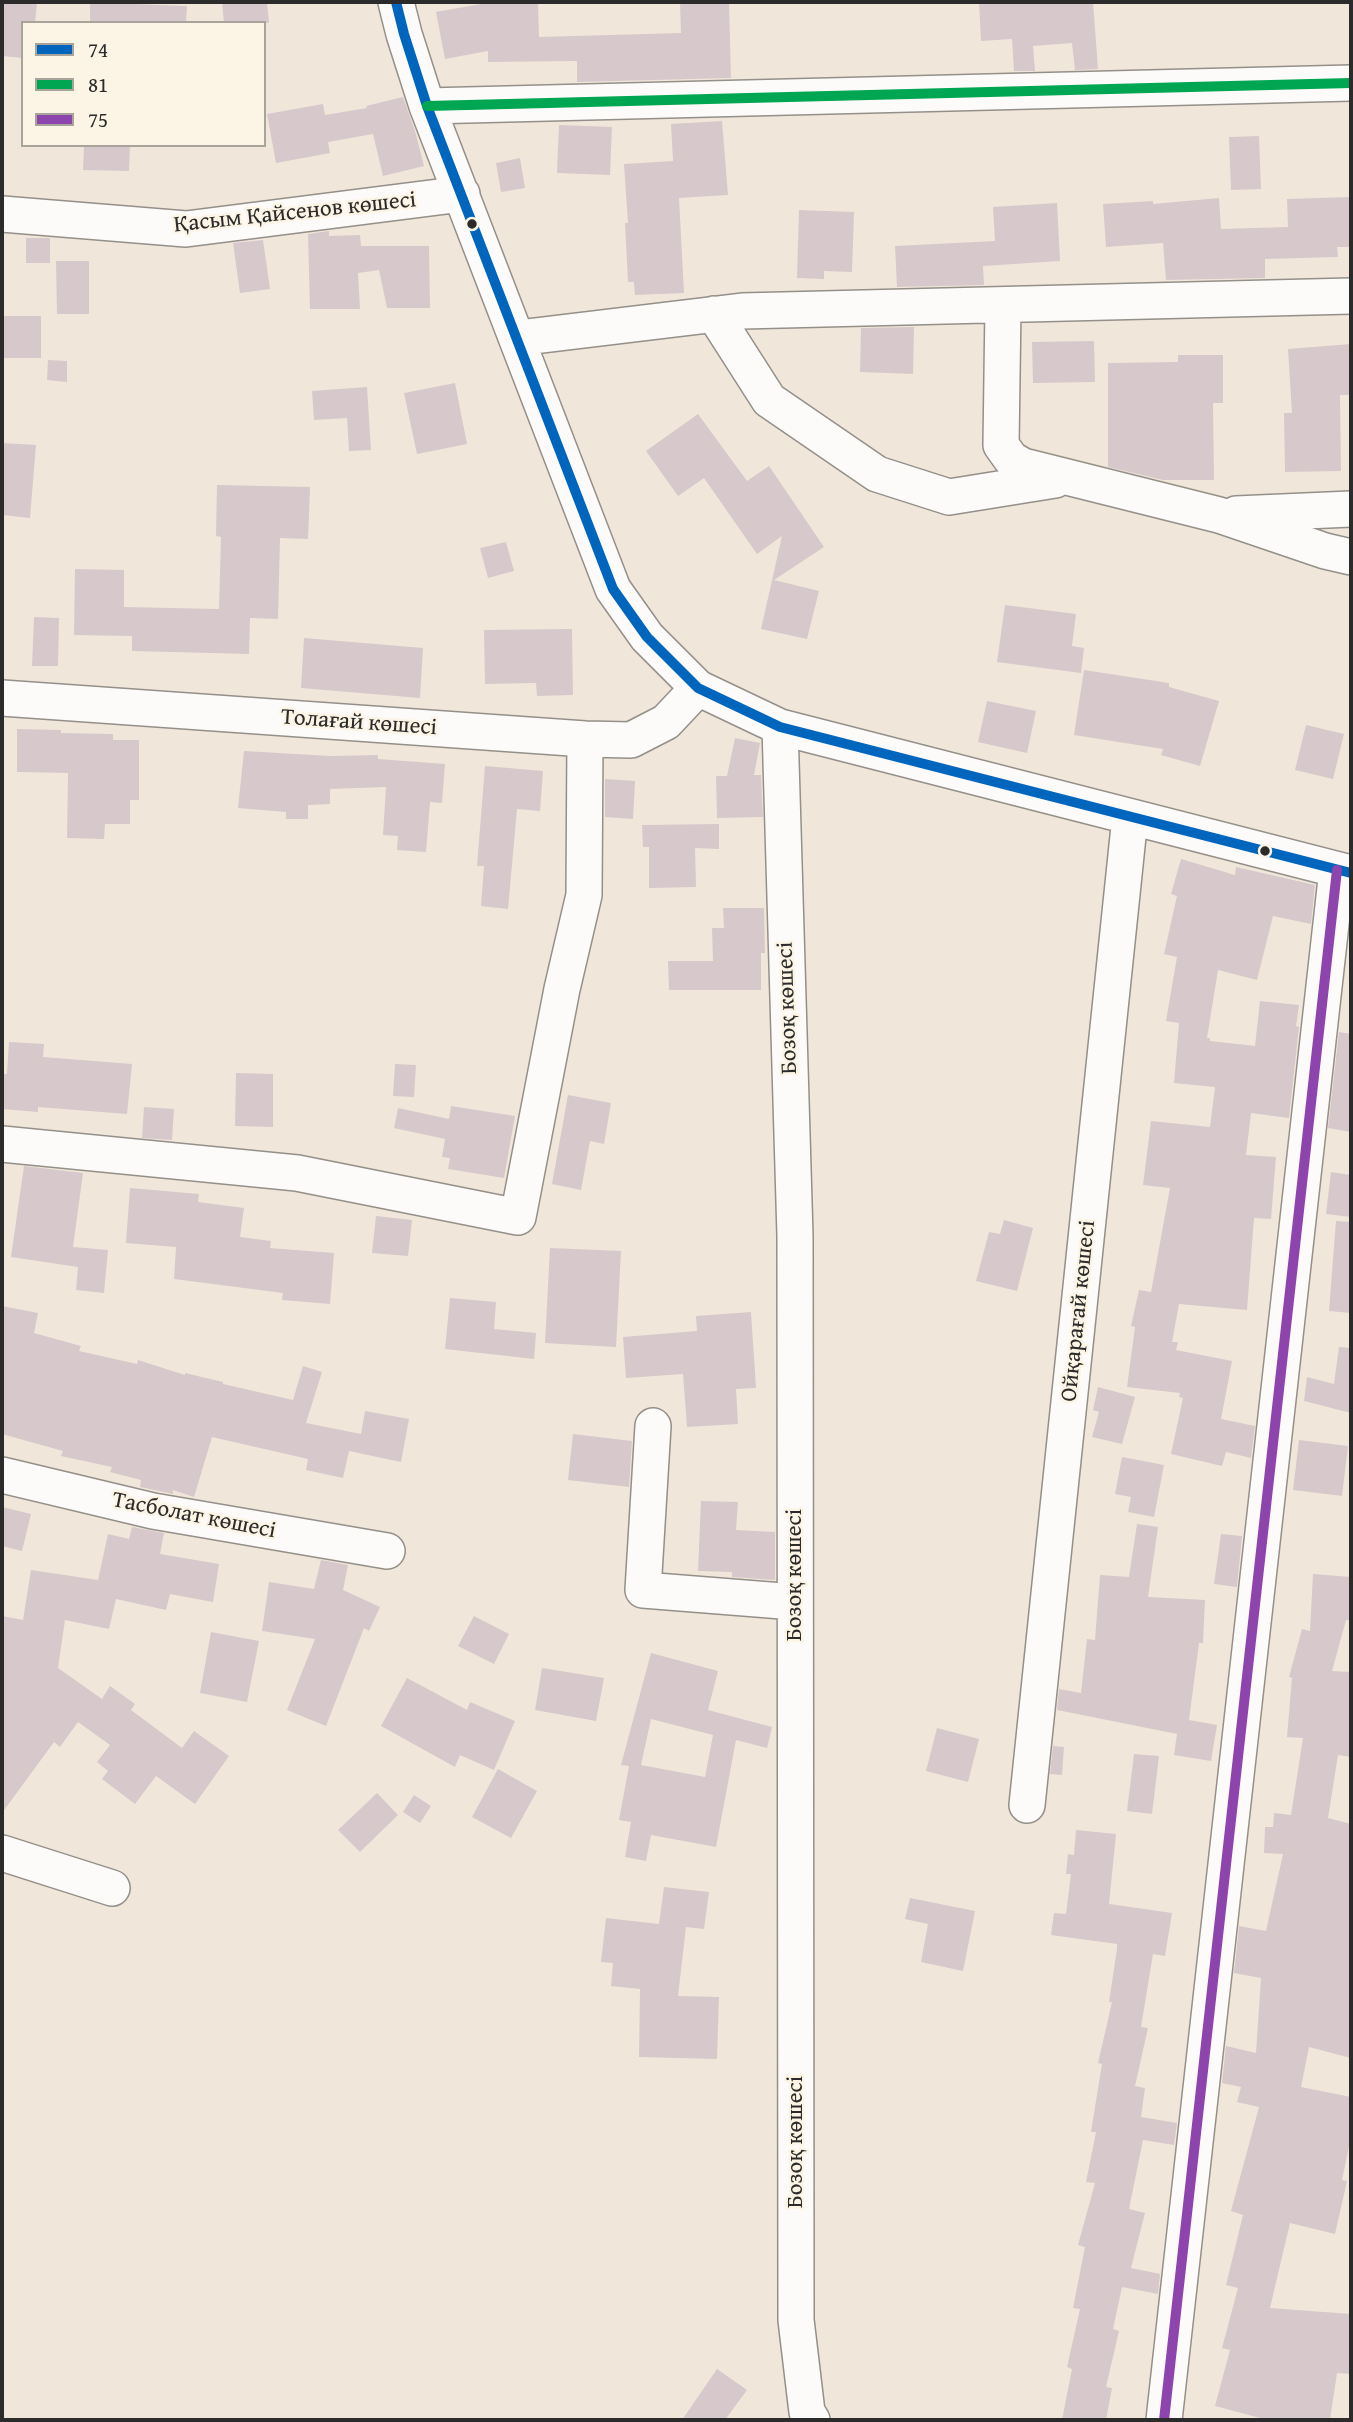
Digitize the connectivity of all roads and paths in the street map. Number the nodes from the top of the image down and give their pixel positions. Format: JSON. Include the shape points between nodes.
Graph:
{"nodes":[{"id":1,"x":396,"y":2,"type":"edge"},
{"id":2,"x":1351,"y":83,"type":"edge"},
{"id":3,"x":427,"y":106,"type":"junction"},
{"id":4,"x":462,"y":194,"type":"junction"},
{"id":5,"x":2,"y":214,"type":"edge"},
{"id":6,"x":1351,"y":296,"type":"edge"},
{"id":7,"x":1003,"y":306,"type":"junction"},
{"id":8,"x":714,"y":314,"type":"junction"},
{"id":9,"x":518,"y":338,"type":"junction"},
{"id":10,"x":1069,"y":478,"type":"junction"},
{"id":11,"x":1351,"y":509,"type":"edge"},
{"id":12,"x":1219,"y":514,"type":"junction"},
{"id":13,"x":1351,"y":557,"type":"edge"},
{"id":14,"x":698,"y":688,"type":"junction"},
{"id":15,"x":2,"y":698,"type":"edge"},
{"id":16,"x":780,"y":727,"type":"junction"},
{"id":17,"x":585,"y":739,"type":"junction"},
{"id":18,"x":1130,"y":817,"type":"junction"},
{"id":19,"x":1344,"y":872,"type":"edge"},
{"id":20,"x":2,"y":1144,"type":"edge"},
{"id":21,"x":653,"y":1426,"type":"dead end"},
{"id":22,"x":2,"y":1475,"type":"edge"},
{"id":23,"x":387,"y":1551,"type":"dead end"},
{"id":24,"x":795,"y":1602,"type":"junction"},
{"id":25,"x":1027,"y":1805,"type":"dead end"},
{"id":26,"x":2,"y":1853,"type":"edge"},
{"id":27,"x":112,"y":1888,"type":"dead end"},
{"id":28,"x":813,"y":2420,"type":"edge"},
{"id":29,"x":1164,"y":2420,"type":"edge"}],
"edges":[{"from":1,"to":3,"type":"street"},
{"from":2,"to":3,"type":"street"},
{"from":3,"to":4,"type":"street"},
{"from":4,"to":5,"type":"street","name":"Қасым Қайсенов көшесі","via":[[186,229]]},
{"from":4,"to":9,"type":"street"},
{"from":6,"to":7,"type":"street"},
{"from":7,"to":8,"type":"street"},
{"from":7,"to":10,"type":"street","via":[[1001,445],[1023,467]]},
{"from":8,"to":9,"type":"street"},
{"from":8,"to":10,"type":"street","via":[[769,400],[877,474],[949,497]]},
{"from":9,"to":14,"type":"street","via":[[613,589],[647,637]]},
{"from":10,"to":12,"type":"street"},
{"from":11,"to":12,"type":"street"},
{"from":12,"to":13,"type":"street"},
{"from":14,"to":16,"type":"street"},
{"from":14,"to":17,"type":"street","name":"Толағай көшесі","via":[[666,722],[631,740]]},
{"from":15,"to":17,"type":"street","name":"Толағай көшесі"},
{"from":16,"to":18,"type":"street"},
{"from":16,"to":24,"type":"street","name":"Бозоқ көшесі","via":[[796,1236]]},
{"from":17,"to":20,"type":"street","via":[[584,895],[518,1217],[297,1174]]},
{"from":18,"to":19,"type":"street"},
{"from":18,"to":25,"type":"street","name":"Ойқарағай көшесі"},
{"from":19,"to":29,"type":"street"},
{"from":21,"to":24,"type":"street","via":[[643,1590]]},
{"from":22,"to":23,"type":"street","name":"Тасболат көшесі","via":[[153,1511]]},
{"from":24,"to":28,"type":"street","name":"Бозоқ көшесі","via":[[796,2320],[807,2412]]},
{"from":26,"to":27,"type":"street"}]}
